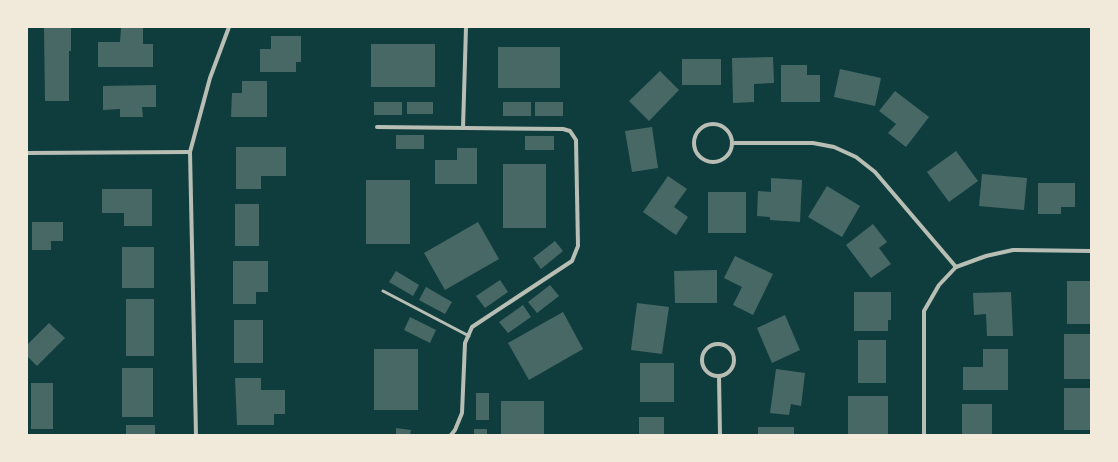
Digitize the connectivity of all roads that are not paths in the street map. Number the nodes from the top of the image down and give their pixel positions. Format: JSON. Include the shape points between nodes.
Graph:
{"nodes":[{"id":1,"x":230,"y":27,"type":"edge"},
{"id":2,"x":466,"y":27,"type":"edge"},
{"id":3,"x":377,"y":127,"type":"dead end"},
{"id":4,"x":463,"y":128,"type":"junction"},
{"id":5,"x":732,"y":143,"type":"junction"},
{"id":6,"x":190,"y":152,"type":"junction"},
{"id":7,"x":27,"y":153,"type":"edge"},
{"id":8,"x":1091,"y":251,"type":"edge"},
{"id":9,"x":956,"y":267,"type":"junction"},
{"id":10,"x":383,"y":291,"type":"dead end"},
{"id":11,"x":468,"y":336,"type":"junction"},
{"id":12,"x":719,"y":376,"type":"junction"},
{"id":13,"x":196,"y":435,"type":"edge"},
{"id":14,"x":451,"y":435,"type":"edge"},
{"id":15,"x":720,"y":435,"type":"edge"},
{"id":16,"x":924,"y":435,"type":"edge"}],
"edges":[{"from":1,"to":6,"type":"street","via":[[210,78]]},
{"from":2,"to":4,"type":"street"},
{"from":3,"to":4,"type":"street"},
{"from":4,"to":11,"type":"street","via":[[564,129],[570,131],[576,140],[578,246],[572,261],[472,327]]},
{"from":5,"to":5,"type":"street","via":[[727,129],[713,124],[700,129],[694,143],[700,156],[713,162],[726,156],[731,150]]},
{"from":5,"to":9,"type":"street","via":[[813,143],[834,147],[856,157],[875,172]]},
{"from":6,"to":7,"type":"street"},
{"from":6,"to":13,"type":"street"},
{"from":8,"to":9,"type":"street","via":[[1013,250]]},
{"from":9,"to":16,"type":"street","via":[[939,286],[924,311]]},
{"from":10,"to":11,"type":"lane"},
{"from":11,"to":14,"type":"street","via":[[465,343],[462,413]]},
{"from":12,"to":12,"type":"street","via":[[730,371],[735,359],[730,348],[718,343],[707,348],[702,360],[707,372]]},
{"from":12,"to":15,"type":"street"}]}
